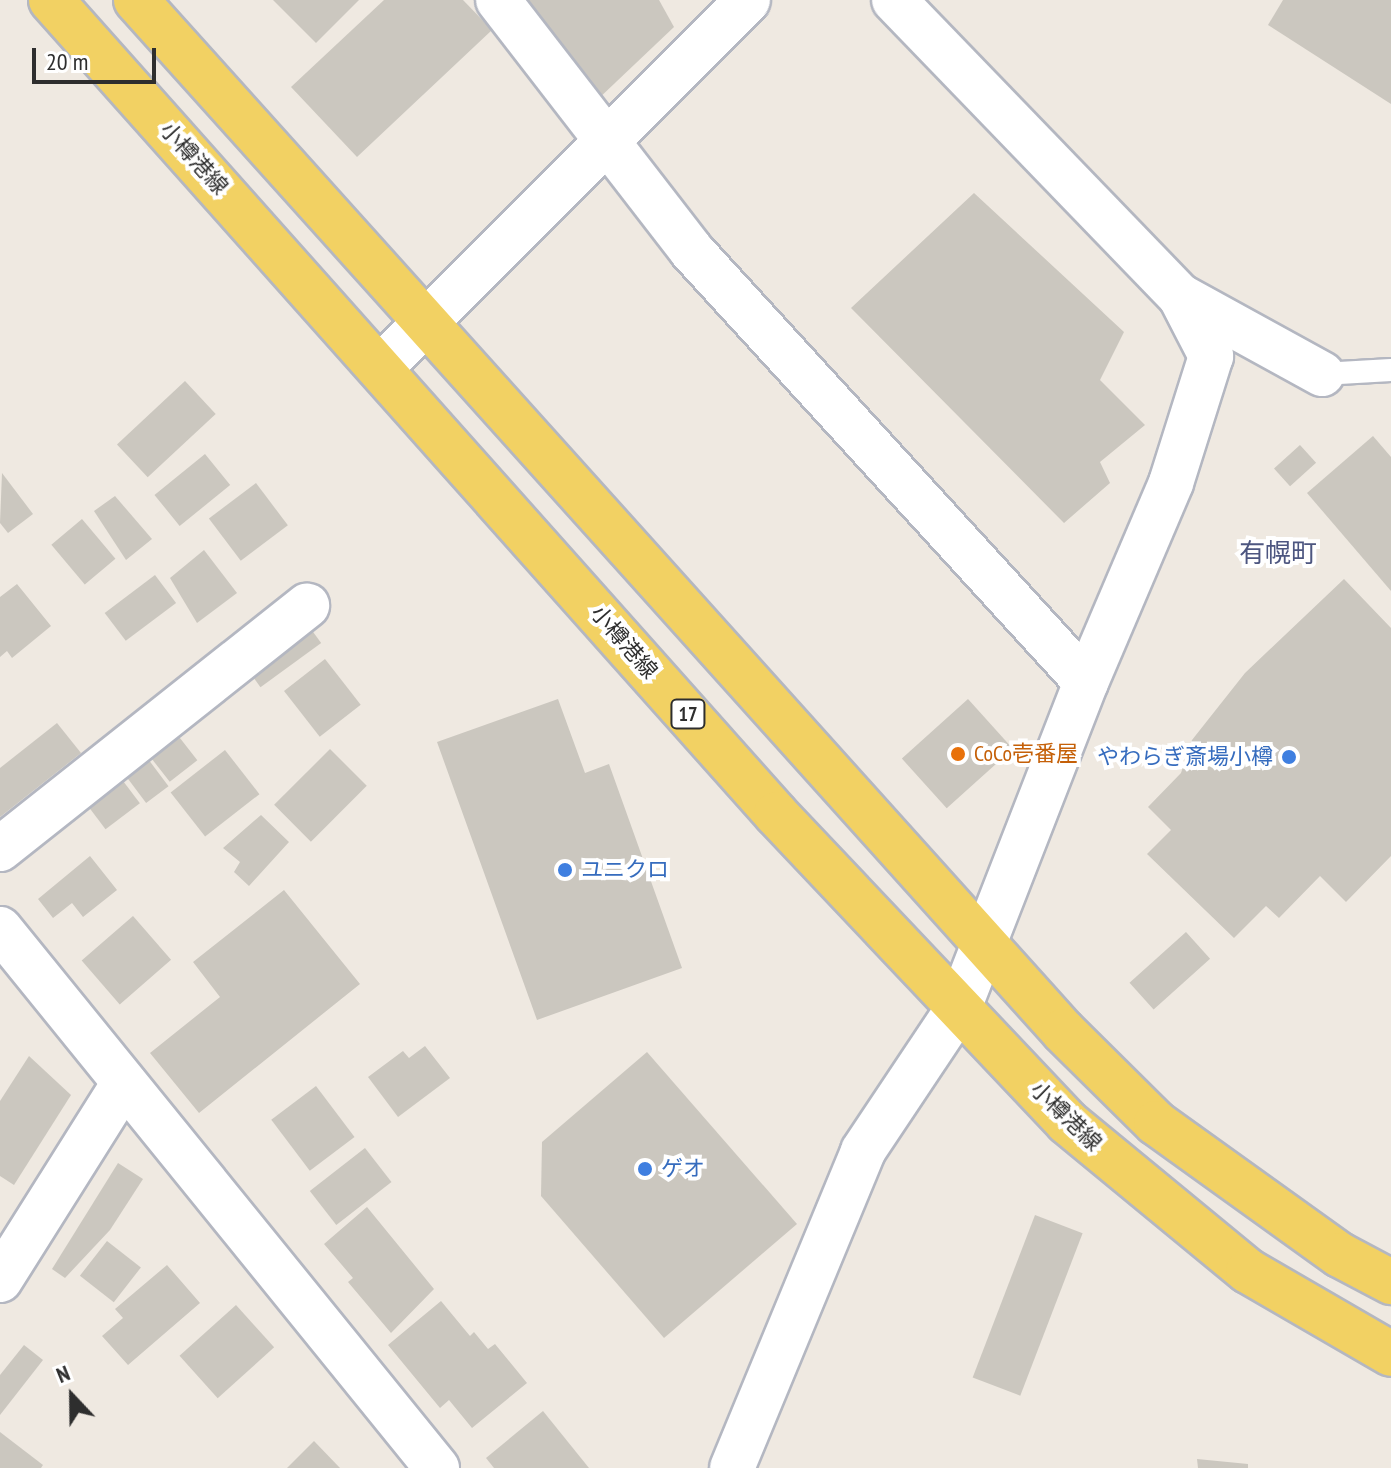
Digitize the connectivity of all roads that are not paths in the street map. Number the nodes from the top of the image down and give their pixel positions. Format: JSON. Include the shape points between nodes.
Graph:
{"nodes":[{"id":1,"x":51,"y":0,"type":"edge"},
{"id":2,"x":136,"y":0,"type":"edge"},
{"id":3,"x":498,"y":0,"type":"edge"},
{"id":4,"x":748,"y":0,"type":"edge"},
{"id":5,"x":894,"y":0,"type":"edge"},
{"id":6,"x":606,"y":144,"type":"junction"},
{"id":7,"x":1180,"y":296,"type":"junction"},
{"id":8,"x":424,"y":323,"type":"junction"},
{"id":9,"x":381,"y":367,"type":"junction"},
{"id":10,"x":1391,"y":370,"type":"edge"},
{"id":11,"x":1322,"y":374,"type":"joint"},
{"id":12,"x":307,"y":606,"type":"dead end"},
{"id":13,"x":1086,"y":682,"type":"junction"},
{"id":14,"x":0,"y":849,"type":"edge"},
{"id":15,"x":0,"y":929,"type":"edge"},
{"id":16,"x":984,"y":943,"type":"junction"},
{"id":17,"x":959,"y":1007,"type":"junction"},
{"id":18,"x":124,"y":1083,"type":"junction"},
{"id":19,"x":0,"y":1280,"type":"edge"},
{"id":20,"x":1391,"y":1282,"type":"edge"},
{"id":21,"x":1391,"y":1354,"type":"edge"},
{"id":22,"x":437,"y":1468,"type":"edge"},
{"id":23,"x":732,"y":1468,"type":"edge"}],
"edges":[{"from":1,"to":9,"type":"main road","name":"小樽港線","number":"17"},
{"from":2,"to":8,"type":"main road"},
{"from":3,"to":6,"type":"street"},
{"from":4,"to":6,"type":"street"},
{"from":5,"to":7,"type":"street"},
{"from":6,"to":8,"type":"street"},
{"from":6,"to":13,"type":"street","via":[[691,250]]},
{"from":7,"to":11,"type":"street"},
{"from":7,"to":13,"type":"street","via":[[1211,356],[1171,483]]},
{"from":8,"to":9,"type":"street"},
{"from":8,"to":16,"type":"main road"},
{"from":9,"to":17,"type":"main road","name":"小樽港線","number":"17","via":[[776,814]]},
{"from":10,"to":11,"type":"lane"},
{"from":12,"to":14,"type":"street"},
{"from":13,"to":16,"type":"street"},
{"from":15,"to":18,"type":"street"},
{"from":16,"to":17,"type":"street"},
{"from":16,"to":20,"type":"main road","via":[[1156,1123],[1340,1255]]},
{"from":17,"to":21,"type":"main road","name":"小樽港線","number":"17","via":[[1067,1122],[1248,1271]]},
{"from":17,"to":23,"type":"street","via":[[863,1151]]},
{"from":18,"to":19,"type":"street"},
{"from":18,"to":22,"type":"street"}]}
